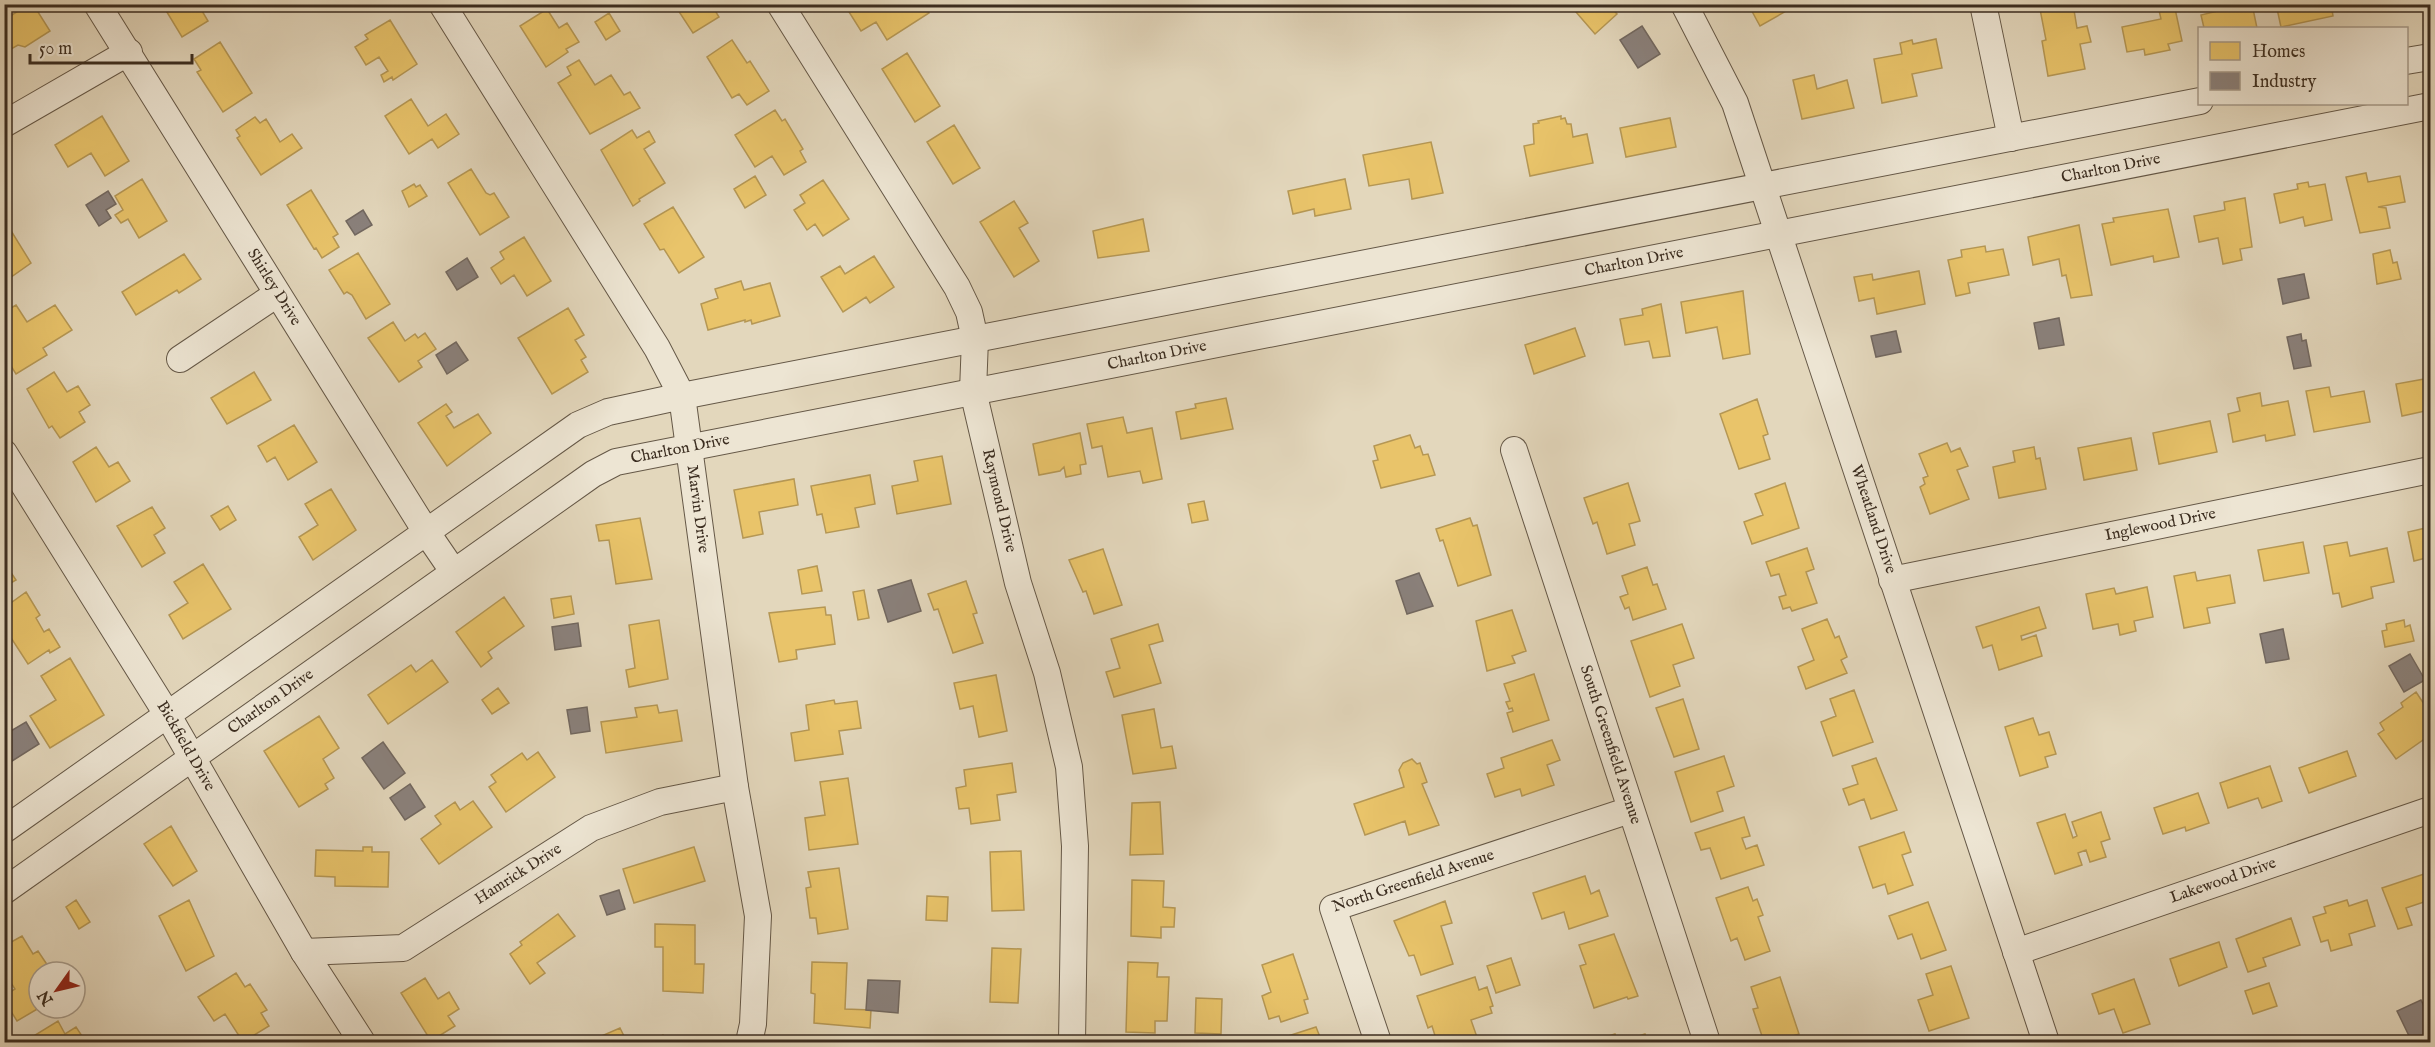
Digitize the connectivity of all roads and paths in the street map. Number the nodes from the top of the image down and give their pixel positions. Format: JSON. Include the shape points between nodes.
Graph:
{"nodes":[{"id":1,"x":97,"y":4,"type":"edge"},
{"id":2,"x":442,"y":4,"type":"edge"},
{"id":3,"x":780,"y":4,"type":"edge"},
{"id":4,"x":1684,"y":4,"type":"edge"},
{"id":5,"x":1983,"y":4,"type":"edge"},
{"id":6,"x":129,"y":52,"type":"junction"},
{"id":7,"x":2430,"y":57,"type":"edge"},
{"id":8,"x":2408,"y":62,"type":"edge"},
{"id":9,"x":2198,"y":101,"type":"edge"},
{"id":10,"x":2430,"y":106,"type":"edge"},
{"id":11,"x":4,"y":124,"type":"edge"},
{"id":12,"x":2011,"y":138,"type":"junction"},
{"id":13,"x":1763,"y":185,"type":"junction"},
{"id":14,"x":1779,"y":234,"type":"junction"},
{"id":15,"x":277,"y":294,"type":"junction"},
{"id":16,"x":975,"y":339,"type":"junction"},
{"id":17,"x":180,"y":359,"type":"dead end"},
{"id":18,"x":974,"y":391,"type":"junction"},
{"id":19,"x":682,"y":396,"type":"junction"},
{"id":20,"x":690,"y":446,"type":"junction"},
{"id":21,"x":1514,"y":450,"type":"dead end"},
{"id":22,"x":4,"y":453,"type":"edge"},
{"id":23,"x":2430,"y":470,"type":"edge"},
{"id":24,"x":425,"y":530,"type":"junction"},
{"id":25,"x":453,"y":571,"type":"junction"},
{"id":26,"x":1892,"y":580,"type":"junction"},
{"id":27,"x":167,"y":714,"type":"junction"},
{"id":28,"x":193,"y":757,"type":"junction"},
{"id":29,"x":735,"y":787,"type":"junction"},
{"id":30,"x":1630,"y":810,"type":"junction"},
{"id":31,"x":2430,"y":810,"type":"edge"},
{"id":32,"x":4,"y":830,"type":"edge"},
{"id":33,"x":4,"y":891,"type":"edge"},
{"id":34,"x":304,"y":952,"type":"junction"},
{"id":35,"x":2016,"y":952,"type":"junction"},
{"id":36,"x":362,"y":1042,"type":"edge"},
{"id":37,"x":749,"y":1042,"type":"edge"},
{"id":38,"x":1072,"y":1042,"type":"edge"},
{"id":39,"x":1378,"y":1042,"type":"edge"},
{"id":40,"x":1707,"y":1042,"type":"edge"},
{"id":41,"x":2046,"y":1042,"type":"edge"}],
"edges":[{"from":1,"to":6,"type":"street","name":"Shirley Drive"},
{"from":2,"to":19,"type":"street","name":"Marvin Drive","via":[[657,348]]},
{"from":3,"to":16,"type":"street","name":"Raymond Drive","via":[[957,287],[969,312]]},
{"from":4,"to":13,"type":"street","name":"Wheatland Drive","via":[[1735,103]]},
{"from":5,"to":12,"type":"street"},
{"from":6,"to":11,"type":"street"},
{"from":6,"to":15,"type":"street","name":"Shirley Drive"},
{"from":7,"to":8,"type":"street"},
{"from":9,"to":12,"type":"street"},
{"from":10,"to":14,"type":"street","name":"Charlton Drive"},
{"from":12,"to":13,"type":"street"},
{"from":13,"to":14,"type":"street","name":"Wheatland Drive"},
{"from":13,"to":16,"type":"street"},
{"from":14,"to":18,"type":"street","name":"Charlton Drive"},
{"from":14,"to":26,"type":"street","name":"Wheatland Drive"},
{"from":15,"to":17,"type":"street"},
{"from":15,"to":24,"type":"street","name":"Shirley Drive"},
{"from":16,"to":18,"type":"street","name":"Raymond Drive"},
{"from":16,"to":19,"type":"street"},
{"from":18,"to":20,"type":"street","name":"Charlton Drive"},
{"from":18,"to":38,"type":"street","name":"Raymond Drive","via":[[1018,583],[1047,673],[1069,767],[1075,846]]},
{"from":19,"to":20,"type":"street","name":"Marvin Drive"},
{"from":19,"to":24,"type":"street","via":[[585,420]]},
{"from":20,"to":25,"type":"street","name":"Charlton Drive","via":[[604,467]]},
{"from":20,"to":29,"type":"street","name":"Marvin Drive"},
{"from":21,"to":30,"type":"street","name":"South Greenfield Avenue"},
{"from":22,"to":27,"type":"street","name":"Bickfield Drive"},
{"from":23,"to":26,"type":"street","name":"Inglewood Drive"},
{"from":24,"to":25,"type":"street","name":"Shirley Drive"},
{"from":24,"to":27,"type":"street"},
{"from":25,"to":28,"type":"street","name":"Charlton Drive"},
{"from":26,"to":35,"type":"street","name":"Wheatland Drive"},
{"from":27,"to":28,"type":"street","name":"Bickfield Drive"},
{"from":27,"to":32,"type":"street"},
{"from":28,"to":33,"type":"street","name":"Charlton Drive"},
{"from":28,"to":34,"type":"street","name":"Bickfield Drive"},
{"from":29,"to":34,"type":"street","name":"Hamrick Drive","via":[[660,802],[591,828],[404,948]]},
{"from":29,"to":37,"type":"street","name":"Marvin Drive","via":[[758,915]]},
{"from":30,"to":39,"type":"street","name":"North Greenfield Avenue","via":[[1333,908]]},
{"from":30,"to":40,"type":"street","name":"South Greenfield Avenue"},
{"from":31,"to":35,"type":"street","name":"Lakewood Drive"},
{"from":34,"to":36,"type":"street","name":"Bickfield Drive"},
{"from":35,"to":41,"type":"street","name":"Wheatland Drive"}]}
